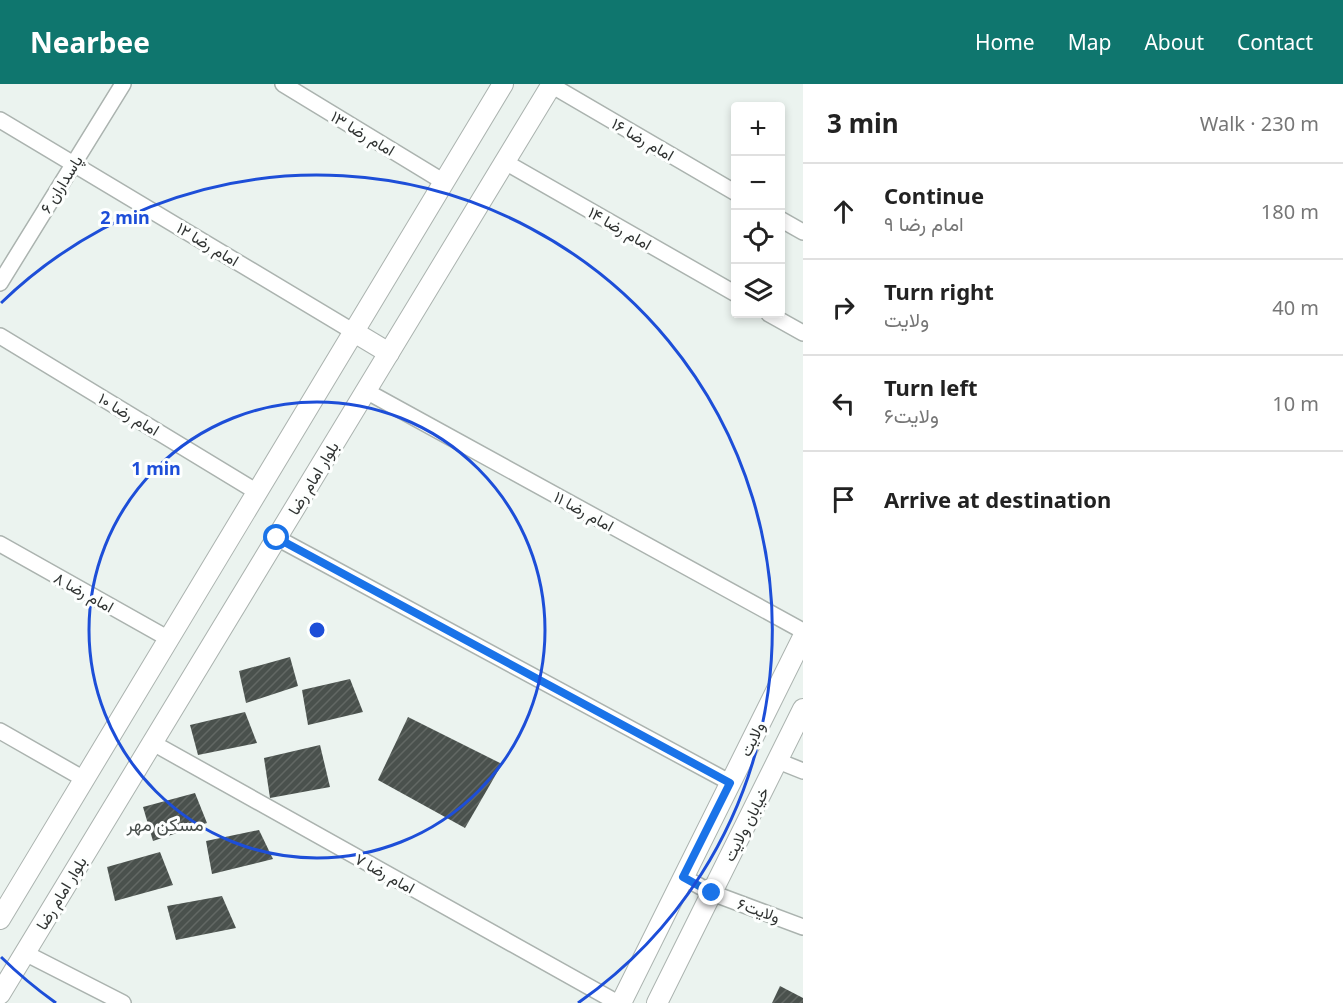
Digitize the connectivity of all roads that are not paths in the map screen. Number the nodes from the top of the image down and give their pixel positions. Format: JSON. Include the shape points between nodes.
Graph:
{"nodes":[{"id":1,"x":123,"y":84,"type":"edge"},
{"id":2,"x":283,"y":84,"type":"edge"},
{"id":3,"x":503,"y":84,"type":"edge"},
{"id":4,"x":551,"y":85,"type":"edge"},
{"id":5,"x":0,"y":120,"type":"edge"},
{"id":6,"x":505,"y":162,"type":"junction"},
{"id":7,"x":73,"y":164,"type":"junction"},
{"id":8,"x":444,"y":182,"type":"junction"},
{"id":9,"x":731,"y":191,"type":"edge"},
{"id":10,"x":785,"y":222,"type":"edge"},
{"id":11,"x":803,"y":232,"type":"edge"},
{"id":12,"x":0,"y":284,"type":"edge"},
{"id":13,"x":731,"y":292,"type":"edge"},
{"id":14,"x":776,"y":318,"type":"edge"},
{"id":15,"x":354,"y":332,"type":"junction"},
{"id":16,"x":803,"y":333,"type":"edge"},
{"id":17,"x":0,"y":336,"type":"edge"},
{"id":18,"x":389,"y":353,"type":"junction"},
{"id":19,"x":366,"y":391,"type":"junction"},
{"id":20,"x":258,"y":492,"type":"junction"},
{"id":21,"x":277,"y":538,"type":"junction"},
{"id":22,"x":0,"y":544,"type":"edge"},
{"id":23,"x":803,"y":632,"type":"edge"},
{"id":24,"x":803,"y":637,"type":"edge"},
{"id":25,"x":169,"y":639,"type":"junction"},
{"id":26,"x":803,"y":709,"type":"edge"},
{"id":27,"x":0,"y":731,"type":"edge"},
{"id":28,"x":153,"y":743,"type":"junction"},
{"id":29,"x":778,"y":761,"type":"junction"},
{"id":30,"x":803,"y":771,"type":"edge"},
{"id":31,"x":84,"y":779,"type":"junction"},
{"id":32,"x":730,"y":783,"type":"junction"},
{"id":33,"x":683,"y":877,"type":"junction"},
{"id":34,"x":712,"y":893,"type":"junction"},
{"id":35,"x":1,"y":916,"type":"edge"},
{"id":36,"x":803,"y":927,"type":"edge"},
{"id":37,"x":25,"y":953,"type":"junction"},
{"id":38,"x":0,"y":994,"type":"edge"},
{"id":39,"x":123,"y":1003,"type":"edge"},
{"id":40,"x":619,"y":1003,"type":"edge"},
{"id":41,"x":657,"y":1003,"type":"edge"}],
"edges":[{"from":1,"to":7,"type":"street","name":"پاسداران ۶"},
{"from":2,"to":8,"type":"street","name":"امام رضا ۱۳"},
{"from":3,"to":8,"type":"street"},
{"from":4,"to":6,"type":"street","name":"بلوار امام رضا"},
{"from":4,"to":9,"type":"street","name":"امام رضا ۱۶"},
{"from":5,"to":7,"type":"street","name":"امام رضا ۱۲"},
{"from":6,"to":13,"type":"street","name":"امام رضا ۱۴"},
{"from":6,"to":18,"type":"street","name":"بلوار امام رضا"},
{"from":7,"to":12,"type":"street","name":"پاسداران ۶"},
{"from":7,"to":15,"type":"street","name":"امام رضا ۱۲"},
{"from":8,"to":15,"type":"street"},
{"from":10,"to":11,"type":"street"},
{"from":14,"to":16,"type":"street"},
{"from":15,"to":18,"type":"street"},
{"from":15,"to":20,"type":"street"},
{"from":17,"to":20,"type":"street","name":"امام رضا ۱۰"},
{"from":18,"to":19,"type":"street","name":"بلوار امام رضا"},
{"from":19,"to":21,"type":"street","name":"بلوار امام رضا"},
{"from":19,"to":23,"type":"street","name":"امام رضا ۱۱"},
{"from":20,"to":25,"type":"street"},
{"from":21,"to":28,"type":"street","name":"بلوار امام رضا"},
{"from":21,"to":32,"type":"street"},
{"from":22,"to":25,"type":"street","name":"امام رضا ۸"},
{"from":24,"to":32,"type":"street","name":"ولایت"},
{"from":25,"to":31,"type":"street"},
{"from":26,"to":29,"type":"street","name":"خیابان ولایت"},
{"from":27,"to":31,"type":"street"},
{"from":28,"to":37,"type":"street","name":"بلوار امام رضا"},
{"from":28,"to":40,"type":"street","name":"امام رضا ۷"},
{"from":29,"to":30,"type":"street"},
{"from":29,"to":34,"type":"street","name":"خیابان ولایت"},
{"from":31,"to":35,"type":"street"},
{"from":32,"to":33,"type":"street","name":"ولایت"},
{"from":33,"to":34,"type":"street","name":"ولایت۶"},
{"from":33,"to":40,"type":"street","name":"ولایت"},
{"from":34,"to":36,"type":"street","name":"ولایت۶"},
{"from":34,"to":41,"type":"street","name":"خیابان ولایت"},
{"from":37,"to":38,"type":"street","name":"بلوار امام رضا"},
{"from":37,"to":39,"type":"street"}]}
